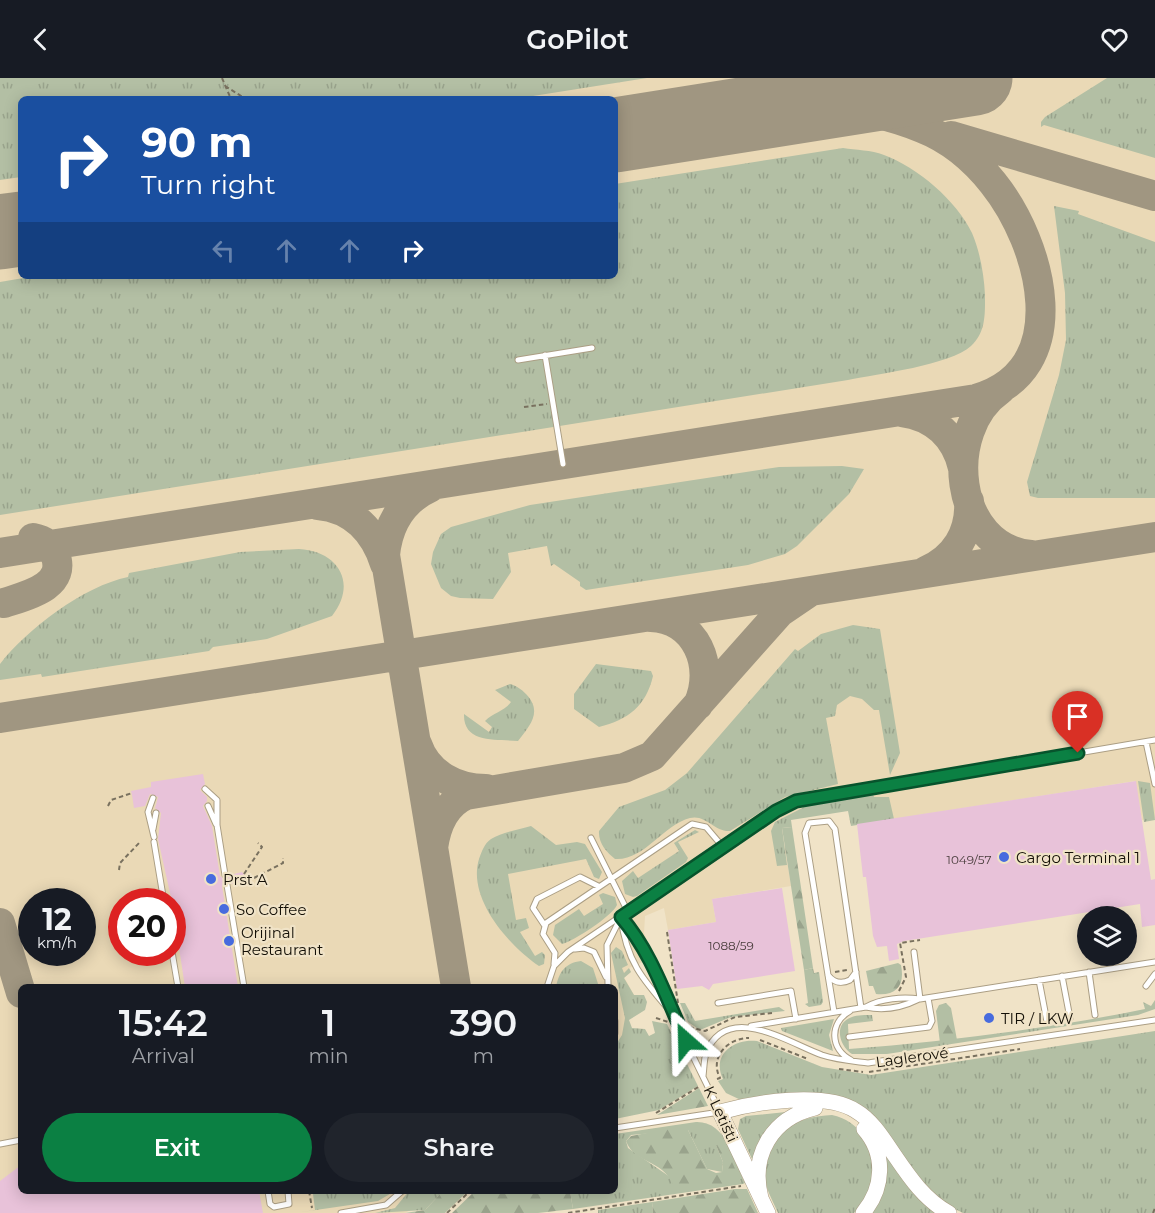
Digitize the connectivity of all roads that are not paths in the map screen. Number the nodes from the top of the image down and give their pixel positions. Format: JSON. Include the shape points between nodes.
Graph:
{"nodes":[{"id":1,"x":591,"y":348,"type":"dead end"},
{"id":2,"x":545,"y":355,"type":"junction"},
{"id":3,"x":518,"y":360,"type":"dead end"},
{"id":4,"x":563,"y":464,"type":"dead end"},
{"id":5,"x":1155,"y":740,"type":"edge"},
{"id":6,"x":1146,"y":742,"type":"junction"},
{"id":7,"x":1155,"y":784,"type":"edge"},
{"id":8,"x":206,"y":789,"type":"dead end"},
{"id":9,"x":153,"y":798,"type":"dead end"},
{"id":10,"x":208,"y":806,"type":"dead end"},
{"id":11,"x":156,"y":813,"type":"dead end"},
{"id":12,"x":217,"y":825,"type":"junction"},
{"id":13,"x":152,"y":830,"type":"junction"},
{"id":14,"x":591,"y":838,"type":"dead end"},
{"id":15,"x":723,"y":847,"type":"junction"},
{"id":16,"x":225,"y":875,"type":"dead end"},
{"id":17,"x":610,"y":878,"type":"junction"},
{"id":18,"x":227,"y":885,"type":"dead end"},
{"id":19,"x":598,"y":886,"type":"junction"},
{"id":20,"x":162,"y":888,"type":"edge"},
{"id":21,"x":628,"y":912,"type":"junction"},
{"id":22,"x":621,"y":917,"type":"junction"},
{"id":23,"x":546,"y":924,"type":"junction"},
{"id":24,"x":568,"y":952,"type":"junction"},
{"id":25,"x":914,"y":952,"type":"dead end"},
{"id":26,"x":1155,"y":962,"type":"edge"},
{"id":27,"x":174,"y":966,"type":"edge"},
{"id":28,"x":554,"y":966,"type":"junction"},
{"id":29,"x":854,"y":969,"type":"junction"},
{"id":30,"x":1089,"y":972,"type":"junction"},
{"id":31,"x":830,"y":973,"type":"junction"},
{"id":32,"x":1155,"y":974,"type":"edge"},
{"id":33,"x":1062,"y":976,"type":"junction"},
{"id":34,"x":1039,"y":980,"type":"junction"},
{"id":35,"x":177,"y":984,"type":"edge"},
{"id":36,"x":244,"y":984,"type":"edge"},
{"id":37,"x":548,"y":984,"type":"edge"},
{"id":38,"x":607,"y":984,"type":"edge"},
{"id":39,"x":608,"y":984,"type":"edge"},
{"id":40,"x":1146,"y":986,"type":"dead end"},
{"id":41,"x":927,"y":998,"type":"junction"},
{"id":42,"x":920,"y":999,"type":"junction"},
{"id":43,"x":718,"y":1003,"type":"dead end"},
{"id":44,"x":861,"y":1008,"type":"junction"},
{"id":45,"x":834,"y":1012,"type":"junction"},
{"id":46,"x":1095,"y":1015,"type":"dead end"},
{"id":47,"x":675,"y":1016,"type":"junction"},
{"id":48,"x":1070,"y":1018,"type":"dead end"},
{"id":49,"x":796,"y":1019,"type":"junction"},
{"id":50,"x":1153,"y":1019,"type":"edge"},
{"id":51,"x":1047,"y":1022,"type":"dead end"},
{"id":52,"x":742,"y":1027,"type":"junction"},
{"id":53,"x":849,"y":1037,"type":"dead end"},
{"id":54,"x":859,"y":1062,"type":"junction"},
{"id":55,"x":703,"y":1076,"type":"junction"},
{"id":56,"x":814,"y":1108,"type":"junction"},
{"id":57,"x":720,"y":1112,"type":"junction"},
{"id":58,"x":618,"y":1128,"type":"edge"},
{"id":59,"x":18,"y":1141,"type":"edge"},
{"id":60,"x":0,"y":1144,"type":"edge"},
{"id":61,"x":268,"y":1194,"type":"edge"},
{"id":62,"x":288,"y":1194,"type":"edge"},
{"id":63,"x":399,"y":1194,"type":"edge"},
{"id":64,"x":761,"y":1198,"type":"junction"},
{"id":65,"x":341,"y":1213,"type":"edge"},
{"id":66,"x":768,"y":1213,"type":"edge"},
{"id":67,"x":863,"y":1213,"type":"edge"},
{"id":68,"x":949,"y":1213,"type":"edge"}],
"edges":[{"from":1,"to":2,"type":"lane"},
{"from":2,"to":3,"type":"lane"},
{"from":2,"to":4,"type":"lane"},
{"from":5,"to":6,"type":"lane"},
{"from":6,"to":7,"type":"lane"},
{"from":6,"to":15,"type":"lane","via":[[808,797],[786,805]]},
{"from":8,"to":12,"type":"lane","via":[[218,800]]},
{"from":9,"to":13,"type":"lane","via":[[148,812]]},
{"from":10,"to":12,"type":"lane"},
{"from":11,"to":13,"type":"lane"},
{"from":12,"to":16,"type":"lane"},
{"from":13,"to":20,"type":"lane"},
{"from":14,"to":17,"type":"lane"},
{"from":15,"to":17,"type":"lane","via":[[706,827],[692,824]]},
{"from":15,"to":21,"type":"lane"},
{"from":17,"to":19,"type":"lane"},
{"from":17,"to":21,"type":"lane"},
{"from":18,"to":36,"type":"lane"},
{"from":19,"to":23,"type":"lane"},
{"from":19,"to":23,"type":"lane","via":[[580,877],[537,899],[533,908]]},
{"from":21,"to":22,"type":"lane"},
{"from":22,"to":24,"type":"lane"},
{"from":22,"to":39,"type":"lane","via":[[608,940]]},
{"from":22,"to":47,"type":"lane","name":"K Letišti","via":[[638,937]]},
{"from":22,"to":47,"type":"lane","via":[[624,944],[643,981]]},
{"from":23,"to":28,"type":"lane","via":[[544,937],[555,953]]},
{"from":24,"to":28,"type":"lane"},
{"from":24,"to":38,"type":"lane","via":[[579,948],[594,952]]},
{"from":25,"to":42,"type":"lane"},
{"from":26,"to":30,"type":"lane"},
{"from":27,"to":35,"type":"lane"},
{"from":28,"to":37,"type":"lane"},
{"from":29,"to":31,"type":"lane","via":[[855,975],[848,981],[835,981]]},
{"from":29,"to":31,"type":"lane","via":[[835,830],[829,821],[813,822],[805,833]]},
{"from":29,"to":44,"type":"lane"},
{"from":30,"to":33,"type":"lane"},
{"from":30,"to":46,"type":"lane"},
{"from":31,"to":45,"type":"lane"},
{"from":32,"to":40,"type":"lane"},
{"from":33,"to":34,"type":"lane"},
{"from":33,"to":48,"type":"lane"},
{"from":34,"to":41,"type":"lane"},
{"from":34,"to":51,"type":"lane"},
{"from":41,"to":42,"type":"lane"},
{"from":41,"to":53,"type":"lane","via":[[932,1021],[929,1027]]},
{"from":42,"to":44,"type":"lane","via":[[908,1005]]},
{"from":43,"to":49,"type":"lane","via":[[791,991]]},
{"from":44,"to":45,"type":"lane"},
{"from":44,"to":54,"type":"lane","via":[[838,1022],[834,1037],[844,1056]]},
{"from":45,"to":49,"type":"lane"},
{"from":47,"to":55,"type":"lane","name":"K Letišti"},
{"from":49,"to":52,"type":"lane"},
{"from":50,"to":54,"type":"lane","name":"Laglerové","via":[[885,1062]]},
{"from":52,"to":54,"type":"lane","name":"Laglerové","via":[[758,1029],[831,1057]]},
{"from":52,"to":55,"type":"lane","via":[[722,1035],[711,1045]]},
{"from":55,"to":57,"type":"lane","name":"K Letišti"},
{"from":56,"to":57,"type":"main road"},
{"from":56,"to":64,"type":"main road","via":[[782,1123],[764,1144],[757,1171]]},
{"from":56,"to":67,"type":"main road","via":[[834,1110],[852,1118],[876,1148],[878,1187]]},
{"from":57,"to":58,"type":"lane"},
{"from":57,"to":64,"type":"main road","name":"K Letišti"},
{"from":57,"to":68,"type":"main road","via":[[741,1106],[814,1100],[851,1107],[877,1131],[920,1190]]},
{"from":59,"to":60,"type":"lane"},
{"from":61,"to":62,"type":"lane","via":[[274,1207],[289,1204]]},
{"from":63,"to":65,"type":"lane","via":[[386,1205]]},
{"from":64,"to":66,"type":"main road","name":"K Letišti"}]}
